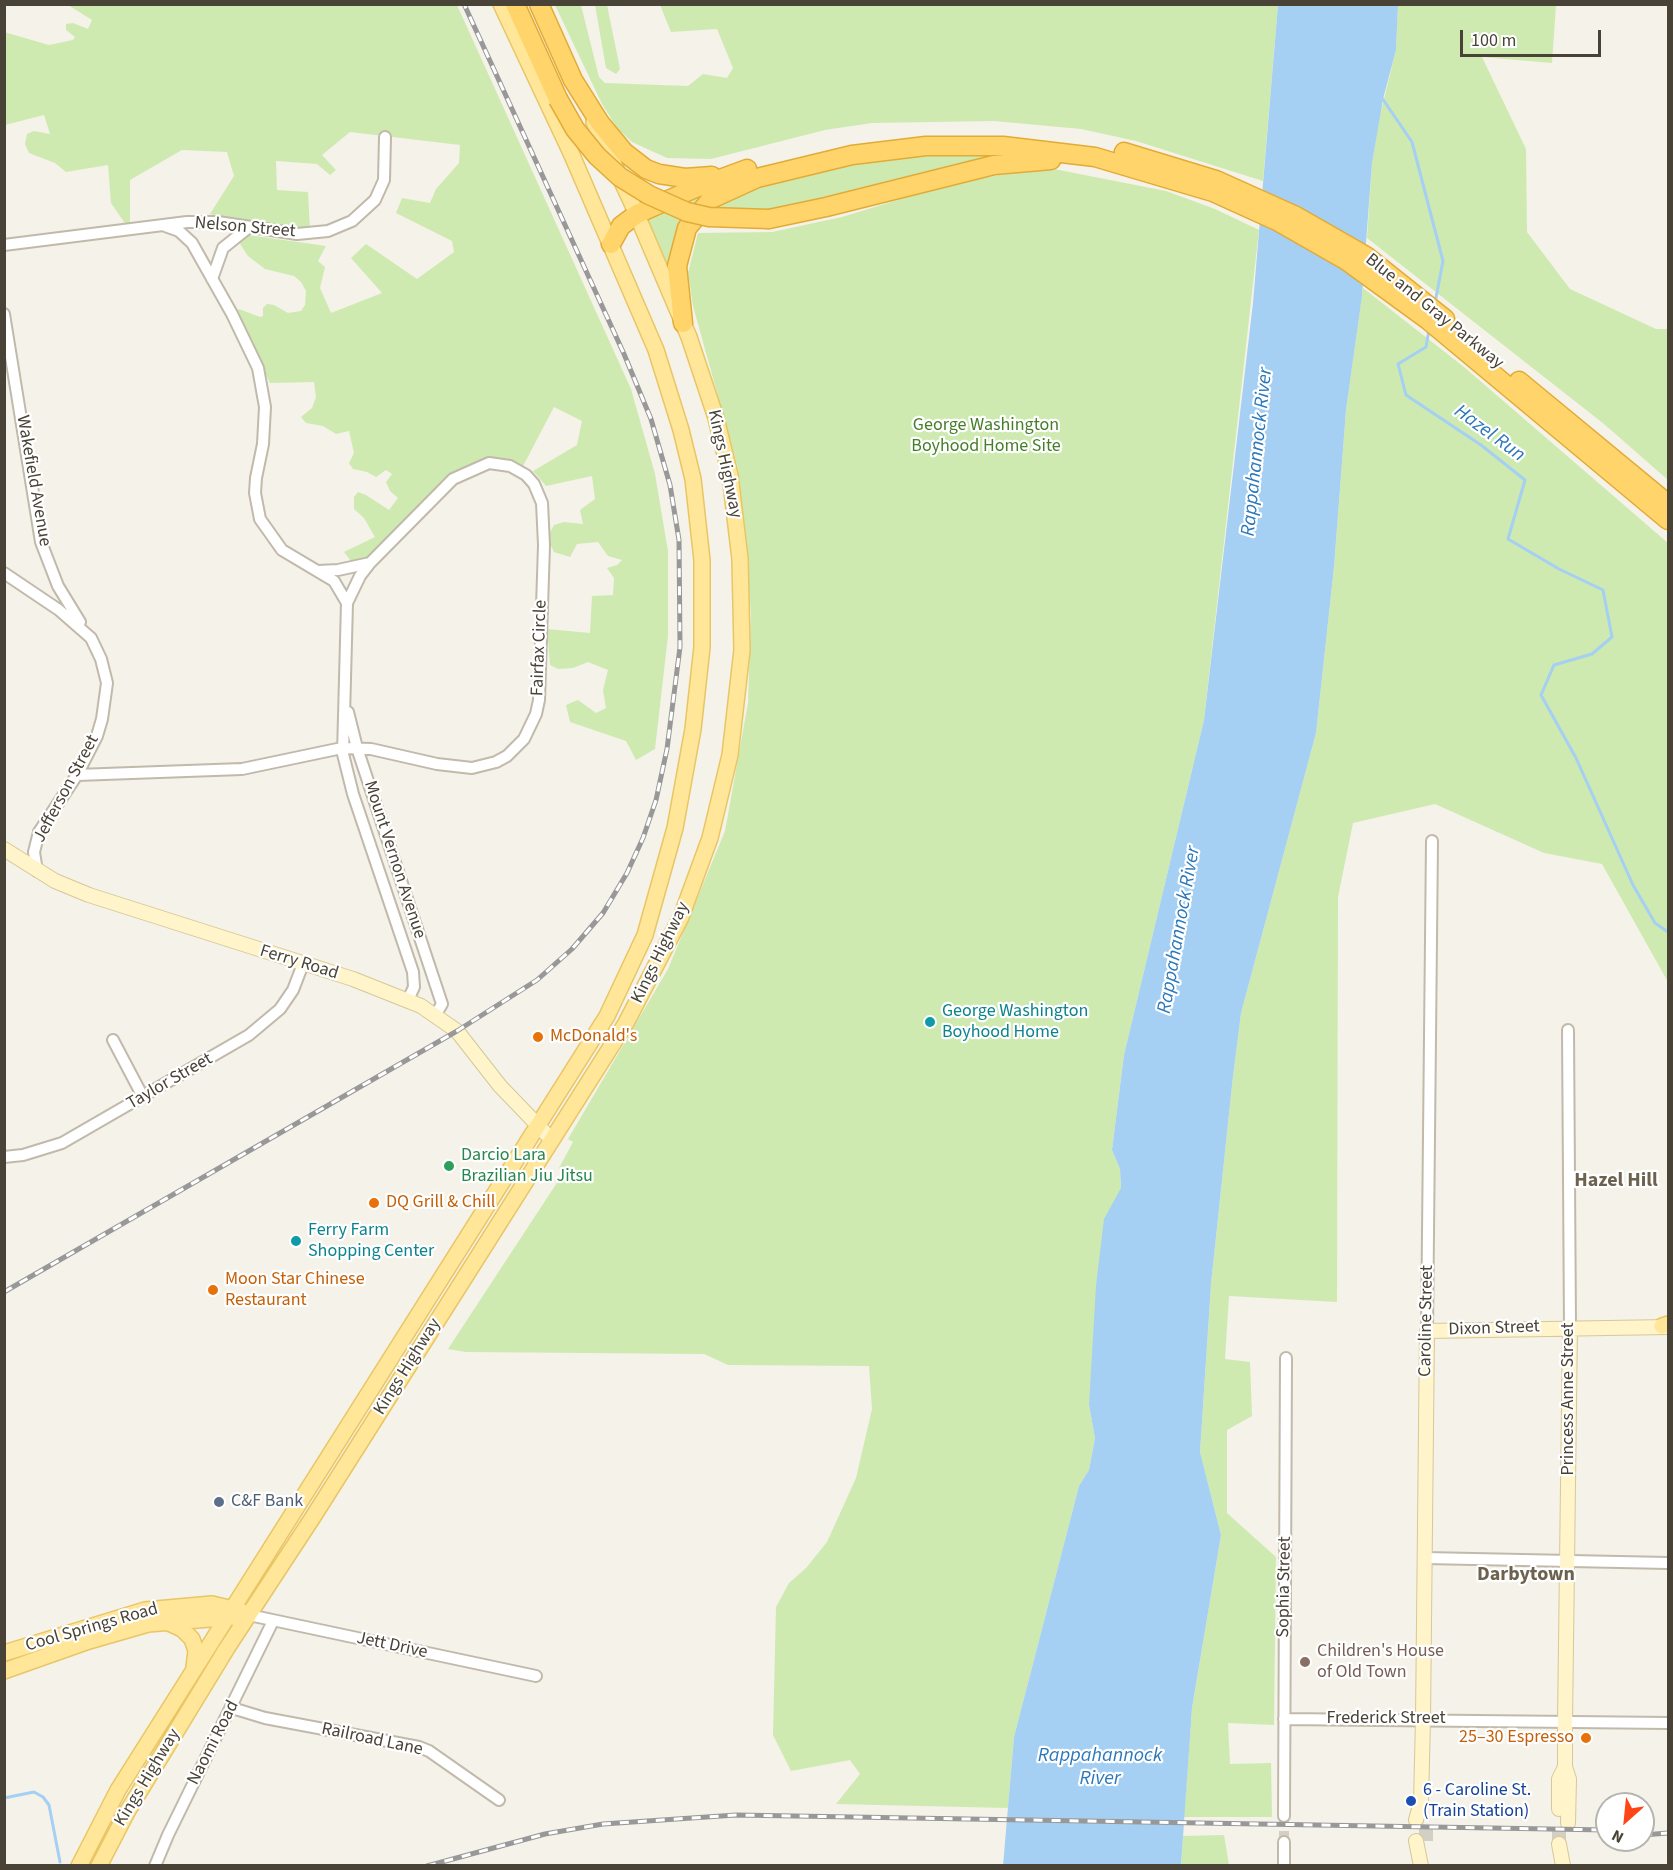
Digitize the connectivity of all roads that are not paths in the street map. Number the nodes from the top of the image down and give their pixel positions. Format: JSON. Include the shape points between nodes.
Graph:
{"nodes":[{"id":1,"x":501,"y":4,"type":"edge"},
{"id":2,"x":515,"y":4,"type":"edge"},
{"id":3,"x":539,"y":4,"type":"edge"},
{"id":4,"x":573,"y":80,"type":"junction"},
{"id":5,"x":385,"y":137,"type":"dead end"},
{"id":6,"x":747,"y":170,"type":"junction"},
{"id":7,"x":1148,"y":171,"type":"junction"},
{"id":8,"x":1214,"y":186,"type":"junction"},
{"id":9,"x":637,"y":214,"type":"junction"},
{"id":10,"x":165,"y":226,"type":"junction"},
{"id":11,"x":248,"y":228,"type":"junction"},
{"id":12,"x":611,"y":244,"type":"junction"},
{"id":13,"x":4,"y":245,"type":"edge"},
{"id":14,"x":212,"y":279,"type":"junction"},
{"id":15,"x":4,"y":314,"type":"edge"},
{"id":16,"x":683,"y":323,"type":"junction"},
{"id":17,"x":1472,"y":350,"type":"junction"},
{"id":18,"x":1668,"y":504,"type":"edge"},
{"id":19,"x":1668,"y":522,"type":"edge"},
{"id":20,"x":370,"y":563,"type":"junction"},
{"id":21,"x":318,"y":571,"type":"junction"},
{"id":22,"x":4,"y":573,"type":"edge"},
{"id":23,"x":347,"y":603,"type":"junction"},
{"id":24,"x":91,"y":638,"type":"junction"},
{"id":25,"x":346,"y":703,"type":"junction"},
{"id":26,"x":342,"y":748,"type":"junction"},
{"id":27,"x":357,"y":748,"type":"junction"},
{"id":28,"x":77,"y":775,"type":"junction"},
{"id":29,"x":1432,"y":841,"type":"dead end"},
{"id":30,"x":4,"y":849,"type":"edge"},
{"id":31,"x":37,"y":871,"type":"junction"},
{"id":32,"x":303,"y":964,"type":"junction"},
{"id":33,"x":408,"y":1000,"type":"junction"},
{"id":34,"x":436,"y":1014,"type":"junction"},
{"id":35,"x":1568,"y":1030,"type":"dead end"},
{"id":36,"x":113,"y":1040,"type":"dead end"},
{"id":37,"x":143,"y":1097,"type":"junction"},
{"id":38,"x":538,"y":1127,"type":"junction"},
{"id":39,"x":552,"y":1140,"type":"junction"},
{"id":40,"x":4,"y":1157,"type":"edge"},
{"id":41,"x":1666,"y":1326,"type":"edge"},
{"id":42,"x":1570,"y":1327,"type":"junction"},
{"id":43,"x":1427,"y":1331,"type":"junction"},
{"id":44,"x":1286,"y":1358,"type":"dead end"},
{"id":45,"x":1425,"y":1558,"type":"junction"},
{"id":46,"x":1567,"y":1562,"type":"junction"},
{"id":47,"x":1668,"y":1563,"type":"edge"},
{"id":48,"x":230,"y":1612,"type":"junction"},
{"id":49,"x":249,"y":1615,"type":"junction"},
{"id":50,"x":273,"y":1621,"type":"junction"},
{"id":51,"x":168,"y":1623,"type":"junction"},
{"id":52,"x":4,"y":1653,"type":"edge"},
{"id":53,"x":4,"y":1671,"type":"edge"},
{"id":54,"x":192,"y":1672,"type":"junction"},
{"id":55,"x":536,"y":1676,"type":"dead end"},
{"id":56,"x":232,"y":1708,"type":"junction"},
{"id":57,"x":1284,"y":1719,"type":"junction"},
{"id":58,"x":1423,"y":1719,"type":"junction"},
{"id":59,"x":1565,"y":1722,"type":"junction"},
{"id":60,"x":1668,"y":1723,"type":"edge"},
{"id":61,"x":499,"y":1800,"type":"dead end"},
{"id":62,"x":1284,"y":1816,"type":"tunnel mouth"},
{"id":63,"x":1421,"y":1820,"type":"tunnel mouth"},
{"id":64,"x":1564,"y":1823,"type":"tunnel mouth"},
{"id":65,"x":1421,"y":1841,"type":"tunnel mouth"},
{"id":66,"x":1284,"y":1842,"type":"tunnel mouth"},
{"id":67,"x":1563,"y":1844,"type":"tunnel mouth"},
{"id":68,"x":79,"y":1866,"type":"edge"},
{"id":69,"x":99,"y":1866,"type":"edge"},
{"id":70,"x":155,"y":1866,"type":"edge"},
{"id":71,"x":1284,"y":1866,"type":"edge"},
{"id":72,"x":1421,"y":1866,"type":"edge"},
{"id":73,"x":1564,"y":1866,"type":"edge"}],
"edges":[{"from":1,"to":12,"type":"main road","name":"Kings Highway"},
{"from":2,"to":7,"type":"highway","bridge":true,"via":[[558,99],[597,156],[649,195],[709,217],[769,219],[1008,162],[1073,161]]},
{"from":3,"to":4,"type":"highway","name":"Kings Highway"},
{"from":4,"to":6,"type":"highway","via":[[613,140],[646,169],[685,178]]},
{"from":4,"to":9,"type":"main road","name":"Kings Highway"},
{"from":5,"to":11,"type":"street","name":"Nelson Street","via":[[381,191],[368,209],[352,221],[318,233]]},
{"from":6,"to":8,"type":"highway","name":"Blue and Gray Parkway","via":[[795,156],[888,139],[970,134],[1103,147],[1171,164]]},
{"from":6,"to":9,"type":"highway"},
{"from":7,"to":8,"type":"highway","name":"Blue and Gray Parkway"},
{"from":7,"to":16,"type":"highway","via":[[1062,152],[971,145],[852,155],[757,178],[711,199],[687,228],[677,266]]},
{"from":8,"to":17,"type":"highway","name":"Blue and Gray Parkway","via":[[1296,216],[1366,256],[1420,297]]},
{"from":9,"to":12,"type":"highway","via":[[621,226]]},
{"from":9,"to":16,"type":"main road","name":"Kings Highway"},
{"from":10,"to":11,"type":"street","name":"Nelson Street","via":[[206,221]]},
{"from":10,"to":13,"type":"street","name":"Nelson Street"},
{"from":10,"to":14,"type":"street","via":[[179,231],[192,243]]},
{"from":11,"to":14,"type":"street","via":[[222,248]]},
{"from":12,"to":38,"type":"main road","name":"Kings Highway","via":[[667,381],[693,479],[702,560],[702,647],[693,729],[675,828],[645,935],[616,998]]},
{"from":14,"to":21,"type":"street","via":[[250,350],[263,388],[265,421],[255,493],[260,519],[282,550]]},
{"from":15,"to":24,"type":"street","name":"Wakefield Avenue","via":[[41,542],[58,586]]},
{"from":16,"to":39,"type":"main road","name":"Kings Highway","via":[[716,418],[735,511],[742,650],[730,755],[710,838],[681,917],[626,1023]]},
{"from":17,"to":18,"type":"highway","name":"Blue and Gray Parkway"},
{"from":17,"to":19,"type":"highway","name":"Blue and Gray Parkway"},
{"from":20,"to":21,"type":"street"},
{"from":20,"to":23,"type":"street","name":"Fairfax Circle"},
{"from":20,"to":27,"type":"street","name":"Fairfax Circle","via":[[453,479],[478,466],[510,466],[526,475],[539,493],[544,544],[539,700],[524,740],[502,759],[472,768]]},
{"from":21,"to":23,"type":"street","via":[[334,581]]},
{"from":22,"to":24,"type":"street","name":"Jefferson Street","via":[[59,610]]},
{"from":23,"to":25,"type":"street","name":"Mount Vernon Avenue"},
{"from":24,"to":28,"type":"street","name":"Jefferson Street","via":[[106,676],[106,701],[97,736]]},
{"from":25,"to":26,"type":"street","name":"Mount Vernon Avenue"},
{"from":25,"to":27,"type":"street","name":"Mount Vernon Avenue"},
{"from":26,"to":27,"type":"street","name":"Fairfax Circle"},
{"from":26,"to":28,"type":"street","name":"Fairfax Circle","via":[[242,769]]},
{"from":26,"to":33,"type":"street","name":"Mount Vernon Avenue","via":[[353,794],[413,972],[414,987]]},
{"from":27,"to":34,"type":"street","name":"Mount Vernon Avenue","via":[[442,1004]]},
{"from":28,"to":31,"type":"street","name":"Jefferson Street","via":[[39,832],[34,852]]},
{"from":29,"to":43,"type":"street","name":"Caroline Street"},
{"from":30,"to":31,"type":"street","name":"Ferry Road"},
{"from":31,"to":32,"type":"street","name":"Ferry Road","via":[[89,896]]},
{"from":32,"to":33,"type":"street","name":"Ferry Road"},
{"from":32,"to":37,"type":"street","name":"Taylor Street","via":[[290,995],[268,1021]]},
{"from":33,"to":34,"type":"street","name":"Ferry Road"},
{"from":34,"to":38,"type":"street","name":"Ferry Road","via":[[457,1031]]},
{"from":35,"to":42,"type":"street","name":"Princess Anne Street"},
{"from":36,"to":37,"type":"street"},
{"from":37,"to":40,"type":"street","name":"Taylor Street","via":[[62,1143],[34,1153]]},
{"from":38,"to":39,"type":"street","name":"Ferry Road"},
{"from":38,"to":48,"type":"main road","name":"Kings Highway"},
{"from":39,"to":49,"type":"main road","name":"Kings Highway"},
{"from":41,"to":42,"type":"street","name":"Dixon Street"},
{"from":42,"to":43,"type":"street","name":"Dixon Street"},
{"from":42,"to":46,"type":"street","name":"Princess Anne Street"},
{"from":43,"to":45,"type":"street","name":"Caroline Street"},
{"from":44,"to":57,"type":"street","name":"Sophia Street"},
{"from":45,"to":46,"type":"street"},
{"from":45,"to":58,"type":"street","name":"Caroline Street"},
{"from":46,"to":47,"type":"street"},
{"from":46,"to":59,"type":"street","name":"Princess Anne Street"},
{"from":48,"to":49,"type":"main road","name":"Cool Springs Road"},
{"from":48,"to":51,"type":"main road","name":"Cool Springs Road"},
{"from":48,"to":52,"type":"main road","name":"Cool Springs Road","via":[[212,1604],[145,1610]]},
{"from":48,"to":54,"type":"main road","name":"Kings Highway"},
{"from":49,"to":50,"type":"street","name":"Jett Drive"},
{"from":49,"to":69,"type":"main road","name":"Kings Highway","via":[[127,1812]]},
{"from":50,"to":55,"type":"street","name":"Jett Drive"},
{"from":50,"to":56,"type":"street","name":"Naomi Road"},
{"from":51,"to":53,"type":"main road","name":"Cool Springs Road","via":[[148,1624],[89,1641]]},
{"from":51,"to":54,"type":"main road","via":[[182,1629],[193,1641],[196,1654]]},
{"from":54,"to":68,"type":"main road","name":"Kings Highway","via":[[118,1790]]},
{"from":56,"to":61,"type":"street","name":"Railroad Lane","via":[[265,1718],[419,1747]]},
{"from":56,"to":70,"type":"street","name":"Naomi Road"},
{"from":57,"to":58,"type":"street","name":"Frederick Street"},
{"from":57,"to":62,"type":"street","name":"Sophia Street"},
{"from":58,"to":59,"type":"street","name":"Frederick Street"},
{"from":58,"to":63,"type":"street","name":"Caroline Street"},
{"from":59,"to":60,"type":"street","name":"Frederick Street"},
{"from":59,"to":64,"type":"street","name":"Princess Anne Street","via":[[1565,1767],[1559,1779]]},
{"from":65,"to":72,"type":"street"},
{"from":66,"to":71,"type":"street"},
{"from":67,"to":73,"type":"street"}]}
